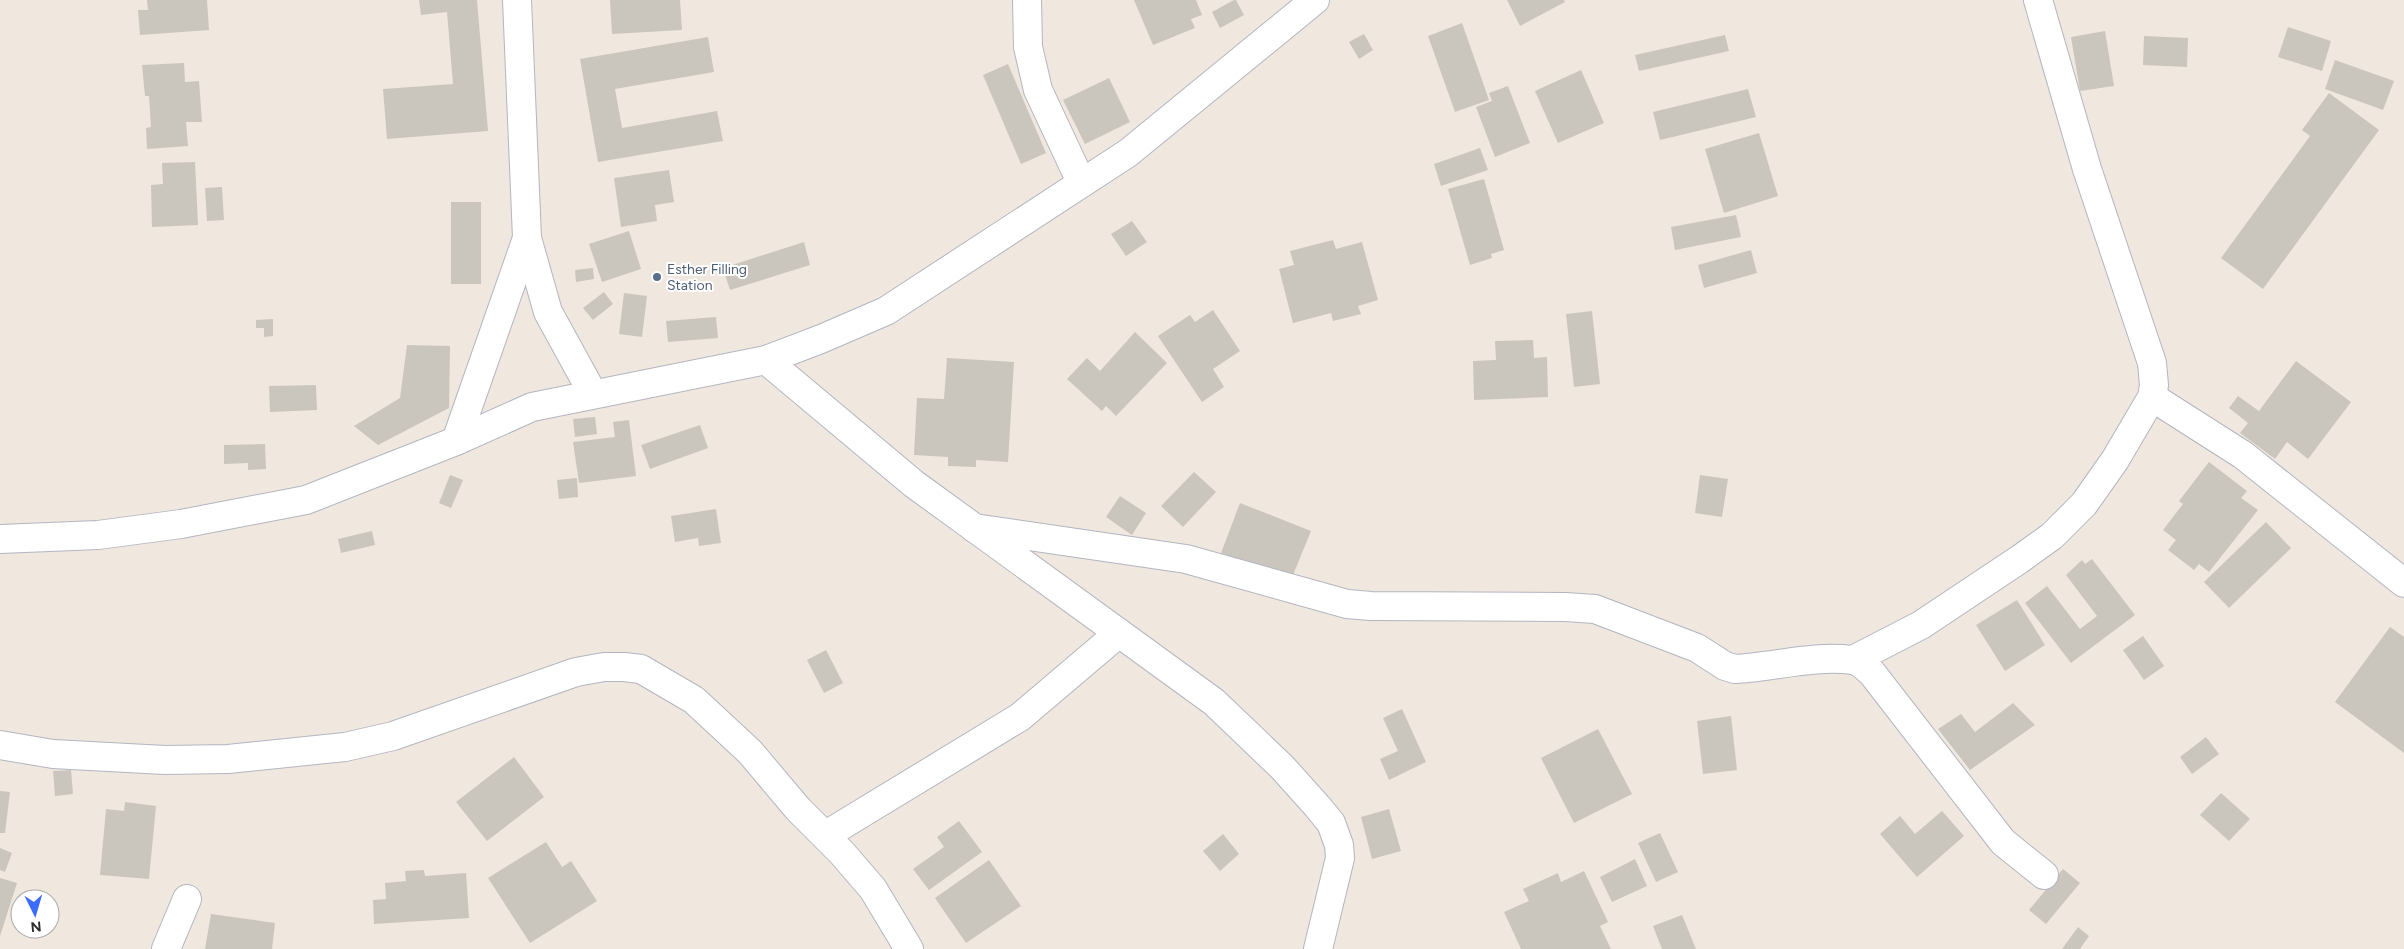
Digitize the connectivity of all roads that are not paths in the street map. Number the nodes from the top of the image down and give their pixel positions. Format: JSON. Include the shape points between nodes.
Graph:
{"nodes":[{"id":1,"x":517,"y":0,"type":"edge"},
{"id":2,"x":1027,"y":0,"type":"edge"},
{"id":3,"x":1315,"y":0,"type":"edge"},
{"id":4,"x":2038,"y":0,"type":"edge"},
{"id":5,"x":1080,"y":182,"type":"junction"},
{"id":6,"x":527,"y":238,"type":"junction"},
{"id":7,"x":766,"y":360,"type":"junction"},
{"id":8,"x":593,"y":394,"type":"junction"},
{"id":9,"x":2152,"y":397,"type":"junction"},
{"id":10,"x":456,"y":441,"type":"junction"},
{"id":11,"x":974,"y":528,"type":"junction"},
{"id":12,"x":0,"y":539,"type":"edge"},
{"id":13,"x":2404,"y":583,"type":"edge"},
{"id":14,"x":1119,"y":634,"type":"junction"},
{"id":15,"x":1853,"y":660,"type":"junction"},
{"id":16,"x":0,"y":744,"type":"edge"},
{"id":17,"x":826,"y":835,"type":"junction"},
{"id":18,"x":2044,"y":875,"type":"dead end"},
{"id":19,"x":187,"y":900,"type":"dead end"},
{"id":20,"x":166,"y":949,"type":"edge"},
{"id":21,"x":909,"y":949,"type":"edge"},
{"id":22,"x":1318,"y":949,"type":"edge"}],
"edges":[{"from":1,"to":6,"type":"street"},
{"from":2,"to":5,"type":"street","via":[[1028,46],[1038,90]]},
{"from":3,"to":5,"type":"street","via":[[1128,152]]},
{"from":4,"to":9,"type":"street","via":[[2087,169],[2152,363]]},
{"from":5,"to":7,"type":"street","via":[[886,311]]},
{"from":6,"to":8,"type":"street","via":[[548,312]]},
{"from":6,"to":10,"type":"street"},
{"from":7,"to":8,"type":"street"},
{"from":7,"to":11,"type":"street","via":[[914,484]]},
{"from":8,"to":10,"type":"street","via":[[532,407]]},
{"from":9,"to":13,"type":"street","via":[[2243,456]]},
{"from":9,"to":15,"type":"street","via":[[2084,504],[2052,536],[1921,625]]},
{"from":10,"to":12,"type":"street","via":[[306,500],[181,524],[98,535]]},
{"from":11,"to":14,"type":"street"},
{"from":11,"to":15,"type":"street","via":[[1186,559],[1347,604],[1595,609],[1697,648],[1735,669]]},
{"from":14,"to":17,"type":"street","via":[[1020,717]]},
{"from":14,"to":22,"type":"street","via":[[1214,702],[1282,767],[1331,823],[1340,858]]},
{"from":15,"to":18,"type":"street","via":[[1872,673],[2003,842]]},
{"from":16,"to":17,"type":"street","via":[[53,754],[165,760],[228,759],[345,747],[393,736],[576,672],[624,667],[641,669],[694,700],[750,752],[798,809]]},
{"from":17,"to":21,"type":"street","via":[[873,889]]},
{"from":19,"to":20,"type":"street"}]}
